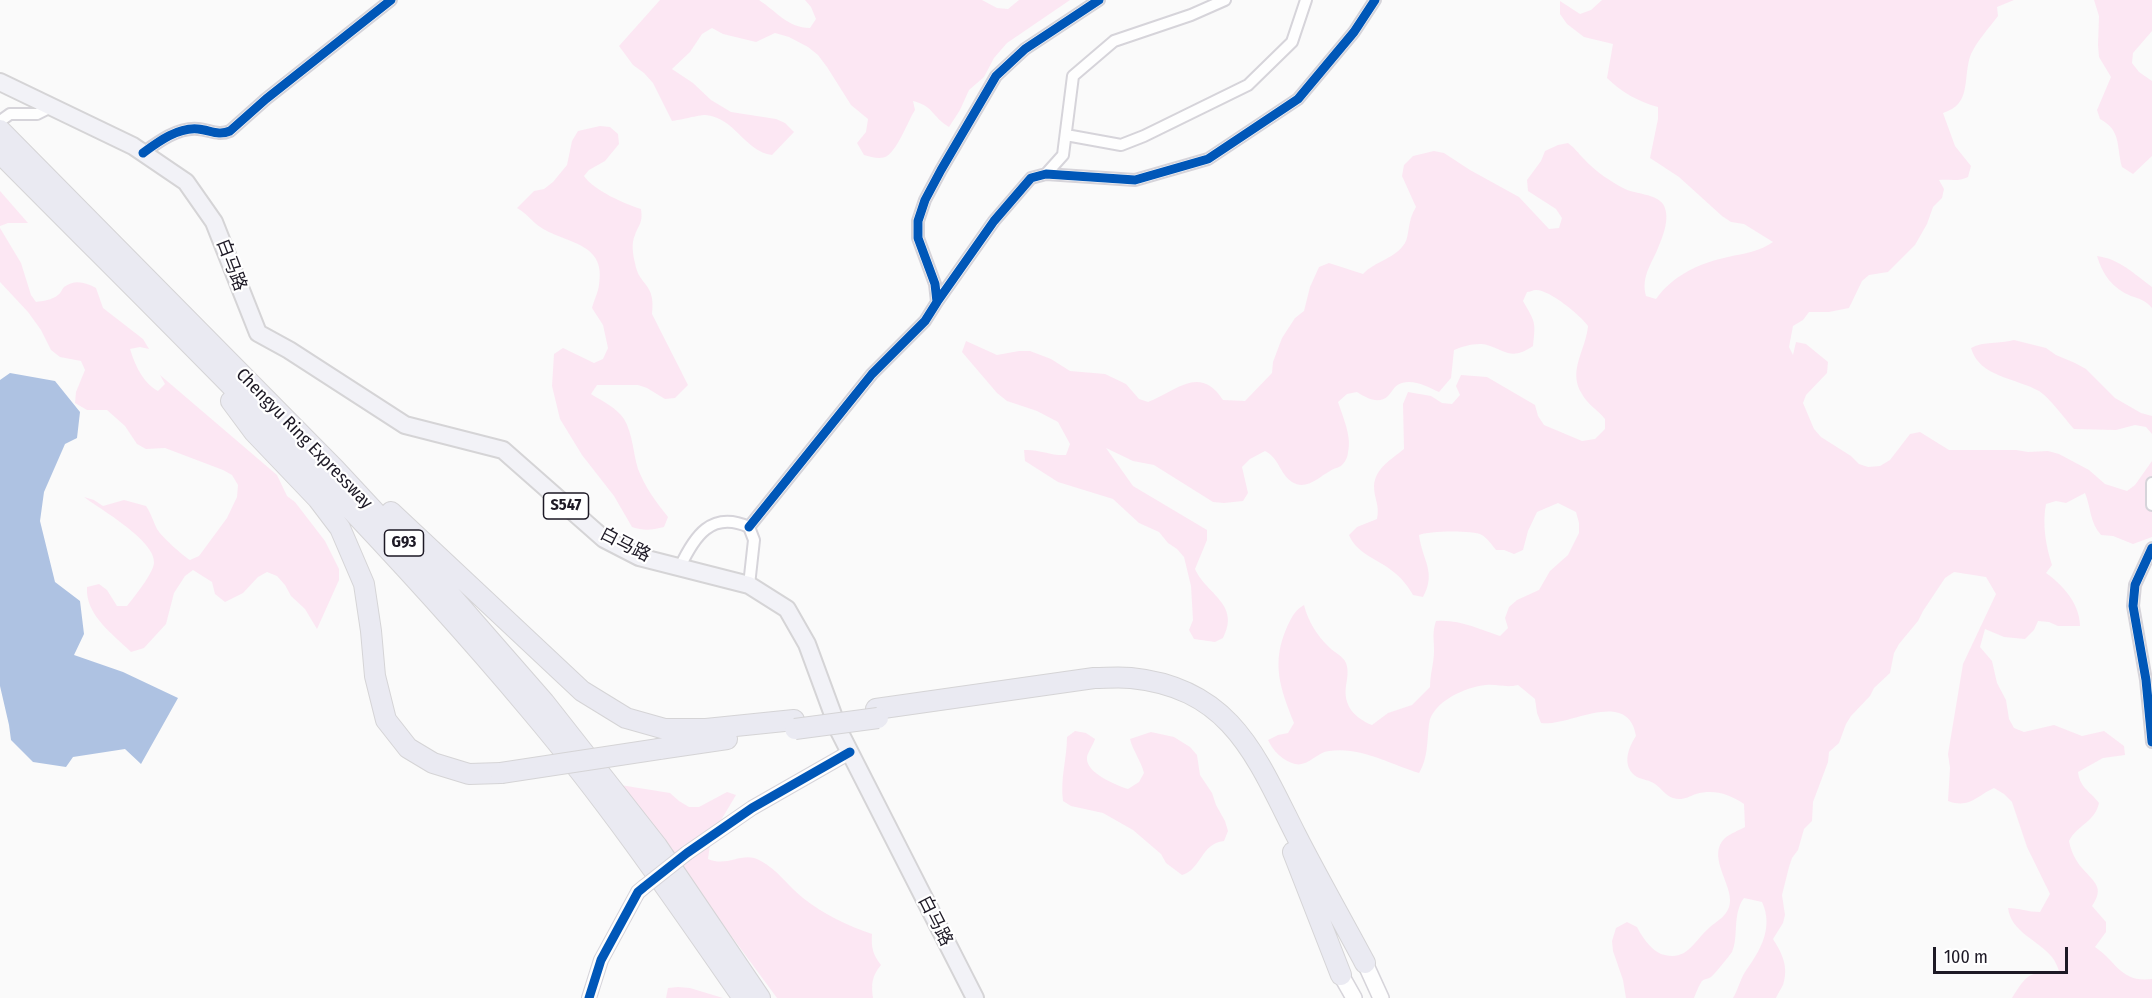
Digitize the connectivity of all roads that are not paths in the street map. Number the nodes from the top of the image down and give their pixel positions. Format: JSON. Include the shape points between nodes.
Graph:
{"nodes":[{"id":1,"x":391,"y":0,"type":"edge"},
{"id":2,"x":1099,"y":0,"type":"edge"},
{"id":3,"x":1225,"y":0,"type":"edge"},
{"id":4,"x":1306,"y":0,"type":"edge"},
{"id":5,"x":1375,"y":0,"type":"edge"},
{"id":6,"x":0,"y":82,"type":"edge"},
{"id":7,"x":53,"y":106,"type":"junction"},
{"id":8,"x":1,"y":124,"type":"edge"},
{"id":9,"x":1066,"y":135,"type":"junction"},
{"id":10,"x":0,"y":153,"type":"edge"},
{"id":11,"x":143,"y":153,"type":"junction"},
{"id":12,"x":1046,"y":174,"type":"junction"},
{"id":13,"x":937,"y":302,"type":"junction"},
{"id":14,"x":189,"y":344,"type":"junction"},
{"id":15,"x":239,"y":372,"type":"junction"},
{"id":16,"x":2152,"y":483,"type":"edge"},
{"id":17,"x":2152,"y":505,"type":"edge"},
{"id":18,"x":749,"y":527,"type":"junction"},
{"id":19,"x":2152,"y":548,"type":"edge"},
{"id":20,"x":680,"y":567,"type":"junction"},
{"id":21,"x":749,"y":585,"type":"junction"},
{"id":22,"x":877,"y":714,"type":"junction"},
{"id":23,"x":794,"y":725,"type":"junction"},
{"id":24,"x":2152,"y":742,"type":"edge"},
{"id":25,"x":850,"y":753,"type":"junction"},
{"id":26,"x":1365,"y":963,"type":"joint"},
{"id":27,"x":1341,"y":975,"type":"joint"},
{"id":28,"x":589,"y":998,"type":"edge"},
{"id":29,"x":743,"y":998,"type":"edge"},
{"id":30,"x":760,"y":998,"type":"edge"},
{"id":31,"x":975,"y":998,"type":"edge"},
{"id":32,"x":1354,"y":998,"type":"edge"},
{"id":33,"x":1381,"y":998,"type":"edge"}],
"edges":[{"from":1,"to":11,"type":"street","via":[[230,131],[181,131]]},
{"from":2,"to":13,"type":"street","via":[[1025,49],[996,76],[941,170],[918,222],[918,238],[935,284]]},
{"from":3,"to":9,"type":"street","via":[[1114,41],[1073,76]]},
{"from":4,"to":9,"type":"street","via":[[1292,42],[1248,85],[1121,145]]},
{"from":5,"to":12,"type":"street","via":[[1354,32],[1298,99],[1208,159],[1135,180]]},
{"from":6,"to":7,"type":"main road","number":"S547"},
{"from":7,"to":8,"type":"street","via":[[38,114],[10,114]]},
{"from":7,"to":11,"type":"main road","name":"白马路","number":"S547"},
{"from":8,"to":15,"type":"highway","name":"Chengyu Ring Expressway","number":"G93"},
{"from":9,"to":12,"type":"street","via":[[1063,155]]},
{"from":10,"to":14,"type":"highway","name":"Chengyu Ring Expressway","number":"G93"},
{"from":11,"to":20,"type":"main road","name":"白马路","number":"S547","via":[[186,182],[214,222],[258,333],[405,425],[503,450],[604,539],[639,557]]},
{"from":12,"to":13,"type":"street","via":[[1030,178]]},
{"from":13,"to":18,"type":"street","via":[[925,321],[858,390]]},
{"from":14,"to":23,"type":"highway","bridge":true,"via":[[254,432],[340,528],[364,584],[375,676],[386,720],[408,748],[433,763],[469,774],[501,773]]},
{"from":14,"to":29,"type":"highway","name":"Chengyu Ring Expressway","number":"G93","via":[[339,496],[532,712],[644,856]]},
{"from":15,"to":23,"type":"highway","via":[[582,691],[626,718],[664,729]]},
{"from":15,"to":30,"type":"highway","name":"Chengyu Ring Expressway","number":"G93","via":[[366,502],[544,702],[657,846]]},
{"from":16,"to":17,"type":"street"},
{"from":18,"to":20,"type":"street","via":[[736,522],[719,523],[702,530]]},
{"from":18,"to":21,"type":"street","via":[[754,540]]},
{"from":19,"to":24,"type":"street","via":[[2135,585],[2133,606]]},
{"from":20,"to":21,"type":"main road","name":"白马路","number":"S547"},
{"from":21,"to":25,"type":"main road","name":"白马路","number":"S547","via":[[787,609],[807,644]]},
{"from":22,"to":23,"type":"highway","bridge":true},
{"from":22,"to":26,"type":"highway","via":[[1095,678],[1165,684],[1195,696],[1222,714],[1251,748]]},
{"from":22,"to":27,"type":"highway","via":[[1095,687],[1129,687],[1190,704],[1218,722],[1259,782],[1292,849]]},
{"from":25,"to":28,"type":"street","bridge":true,"via":[[752,808],[644,886],[601,960]]},
{"from":25,"to":31,"type":"main road","name":"白马路","number":"S547"},
{"from":26,"to":33,"type":"main road"},
{"from":27,"to":32,"type":"main road"}]}
